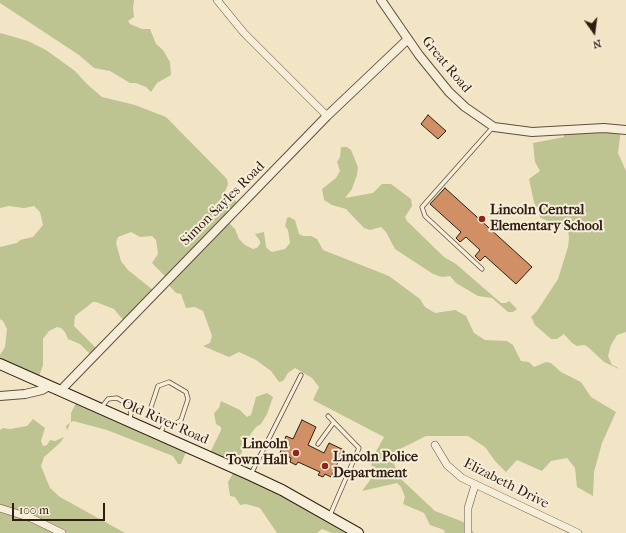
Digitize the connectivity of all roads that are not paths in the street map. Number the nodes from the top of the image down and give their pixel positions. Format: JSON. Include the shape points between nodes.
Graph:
{"nodes":[{"id":1,"x":218,"y":0,"type":"edge"},
{"id":2,"x":381,"y":0,"type":"edge"},
{"id":3,"x":408,"y":39,"type":"junction"},
{"id":4,"x":327,"y":116,"type":"junction"},
{"id":5,"x":494,"y":127,"type":"junction"},
{"id":6,"x":626,"y":130,"type":"edge"},
{"id":7,"x":482,"y":269,"type":"dead end"},
{"id":8,"x":0,"y":364,"type":"edge"},
{"id":9,"x":301,"y":375,"type":"dead end"},
{"id":10,"x":49,"y":386,"type":"junction"},
{"id":11,"x":61,"y":390,"type":"junction"},
{"id":12,"x":0,"y":396,"type":"edge"},
{"id":13,"x":101,"y":408,"type":"junction"},
{"id":14,"x":328,"y":416,"type":"dead end"},
{"id":15,"x":129,"y":421,"type":"junction"},
{"id":16,"x":334,"y":422,"type":"junction"},
{"id":17,"x":164,"y":424,"type":"junction"},
{"id":18,"x":160,"y":435,"type":"junction"},
{"id":19,"x":318,"y":444,"type":"dead end"},
{"id":20,"x":435,"y":445,"type":"dead end"},
{"id":21,"x":250,"y":475,"type":"junction"},
{"id":22,"x":475,"y":485,"type":"junction"},
{"id":23,"x":0,"y":508,"type":"edge"},
{"id":24,"x":329,"y":516,"type":"junction"},
{"id":25,"x":62,"y":533,"type":"edge"},
{"id":26,"x":358,"y":533,"type":"edge"},
{"id":27,"x":468,"y":533,"type":"edge"},
{"id":28,"x":578,"y":533,"type":"edge"}],
"edges":[{"from":1,"to":4,"type":"street","via":[[244,33]]},
{"from":2,"to":3,"type":"street","name":"Great Road"},
{"from":3,"to":4,"type":"street","name":"Simon Sayles Road"},
{"from":3,"to":5,"type":"street","name":"Great Road","via":[[449,92],[465,107]]},
{"from":4,"to":11,"type":"street","name":"Simon Sayles Road"},
{"from":5,"to":6,"type":"street","name":"Great Road","via":[[532,132],[604,128]]},
{"from":5,"to":7,"type":"lane","via":[[422,207],[425,216]]},
{"from":8,"to":10,"type":"main road","name":"Old River Road"},
{"from":9,"to":21,"type":"lane"},
{"from":10,"to":11,"type":"main road","name":"Old River Road"},
{"from":10,"to":12,"type":"street","via":[[25,394]]},
{"from":11,"to":13,"type":"main road","name":"Old River Road"},
{"from":13,"to":15,"type":"main road","name":"Old River Road"},
{"from":13,"to":15,"type":"lane","via":[[108,399],[116,398],[129,405]]},
{"from":14,"to":16,"type":"lane"},
{"from":15,"to":18,"type":"main road","name":"Old River Road"},
{"from":16,"to":19,"type":"lane"},
{"from":16,"to":24,"type":"lane","via":[[358,446],[359,452]]},
{"from":17,"to":17,"type":"lane","via":[[175,424],[181,420],[188,399],[186,392],[169,382],[158,386],[150,410],[151,417]]},
{"from":17,"to":18,"type":"lane"},
{"from":18,"to":21,"type":"main road","name":"Old River Road"},
{"from":20,"to":22,"type":"street","name":"Elizabeth Drive","via":[[453,472]]},
{"from":21,"to":24,"type":"main road","name":"Old River Road"},
{"from":22,"to":27,"type":"street","via":[[468,508]]},
{"from":22,"to":28,"type":"street","name":"Elizabeth Drive"},
{"from":23,"to":25,"type":"street","via":[[31,518]]},
{"from":24,"to":26,"type":"main road","name":"Old River Road"}]}
